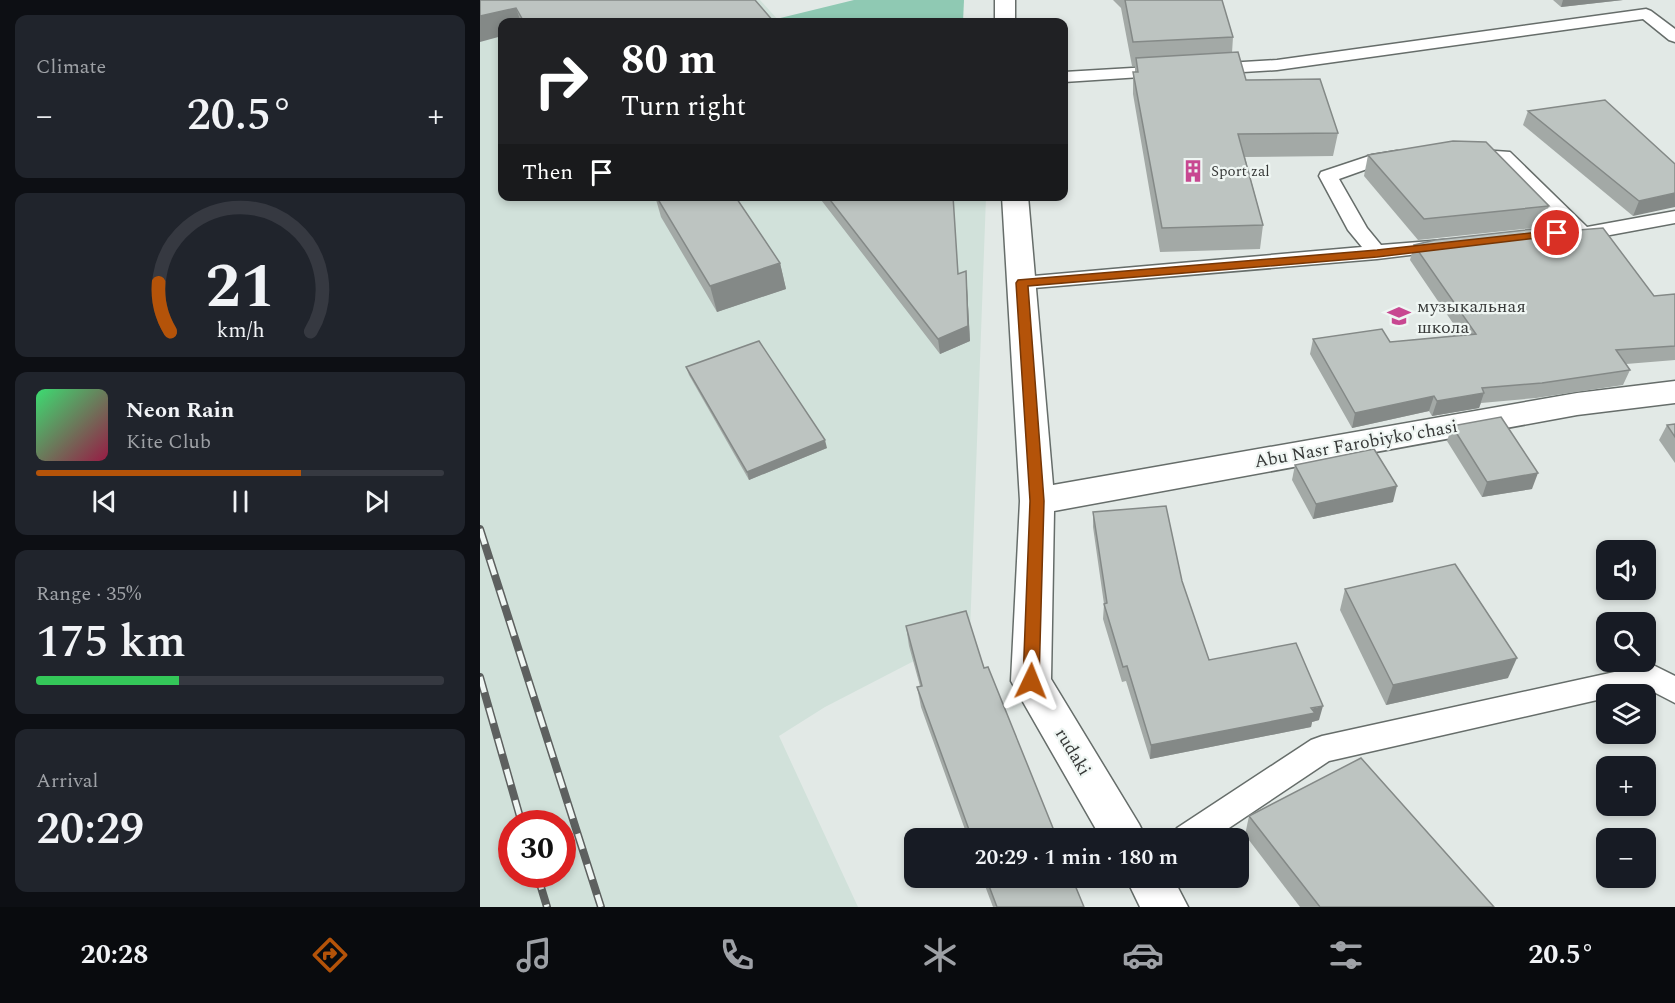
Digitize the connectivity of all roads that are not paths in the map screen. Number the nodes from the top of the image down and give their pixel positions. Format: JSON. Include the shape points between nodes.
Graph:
{"nodes":[{"id":1,"x":1005,"y":0,"type":"edge"},
{"id":2,"x":1665,"y":12,"type":"dead end"},
{"id":3,"x":1646,"y":14,"type":"junction"},
{"id":4,"x":1005,"y":18,"type":"edge"},
{"id":5,"x":1675,"y":37,"type":"edge"},
{"id":6,"x":1068,"y":77,"type":"edge"},
{"id":7,"x":1419,"y":153,"type":"edge"},
{"id":8,"x":1451,"y":154,"type":"edge"},
{"id":9,"x":1015,"y":201,"type":"edge"},
{"id":10,"x":1675,"y":217,"type":"edge"},
{"id":11,"x":1546,"y":234,"type":"edge"},
{"id":12,"x":1583,"y":234,"type":"junction"},
{"id":13,"x":1467,"y":243,"type":"edge"},
{"id":14,"x":1377,"y":253,"type":"junction"},
{"id":15,"x":1022,"y":283,"type":"junction"},
{"id":16,"x":1675,"y":392,"type":"edge"},
{"id":17,"x":1037,"y":501,"type":"junction"},
{"id":18,"x":1675,"y":691,"type":"edge"},
{"id":19,"x":1118,"y":828,"type":"edge"},
{"id":20,"x":1203,"y":828,"type":"edge"},
{"id":21,"x":1154,"y":888,"type":"edge"},
{"id":22,"x":1165,"y":907,"type":"edge"}],
"edges":[{"from":1,"to":4,"type":"street"},
{"from":2,"to":3,"type":"lane"},
{"from":3,"to":5,"type":"lane"},
{"from":3,"to":6,"type":"lane","via":[[1277,65]]},
{"from":7,"to":14,"type":"lane","via":[[1378,159],[1328,176],[1358,230]]},
{"from":8,"to":12,"type":"lane","via":[[1504,156]]},
{"from":9,"to":15,"type":"street","name":"rudaki"},
{"from":10,"to":12,"type":"lane"},
{"from":11,"to":12,"type":"lane"},
{"from":13,"to":14,"type":"lane"},
{"from":14,"to":15,"type":"lane"},
{"from":15,"to":17,"type":"street","name":"rudaki"},
{"from":16,"to":17,"type":"street","name":"Abu Nasr Farobiyko'chasi","via":[[1577,404]]},
{"from":17,"to":19,"type":"street","name":"rudaki","via":[[1031,681]]},
{"from":18,"to":20,"type":"lane","via":[[1651,676],[1322,749]]},
{"from":21,"to":22,"type":"street"}]}
